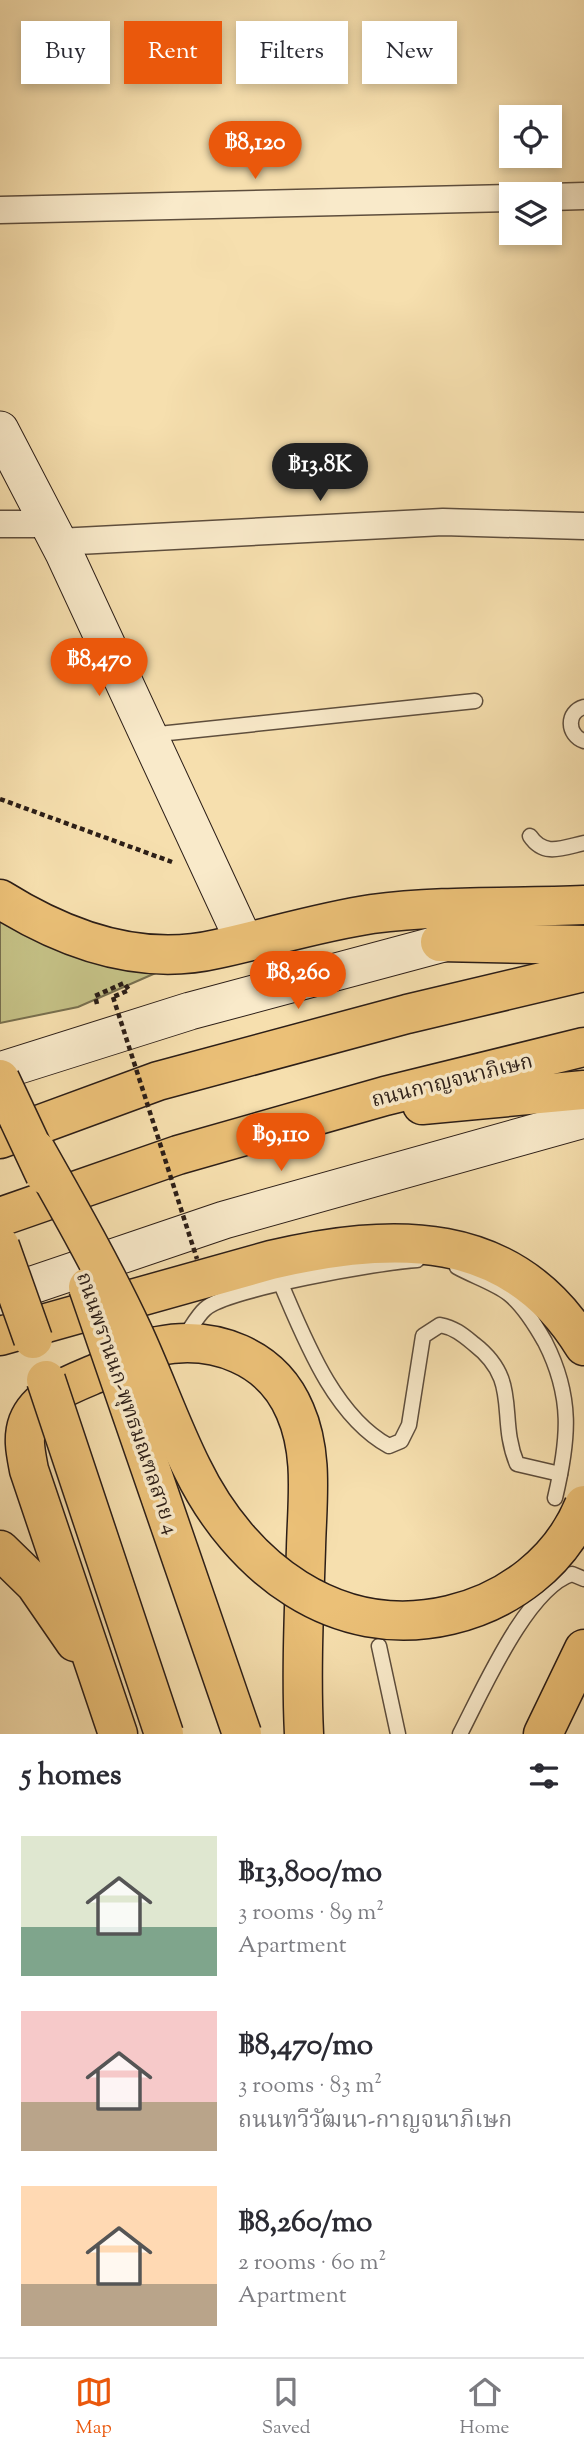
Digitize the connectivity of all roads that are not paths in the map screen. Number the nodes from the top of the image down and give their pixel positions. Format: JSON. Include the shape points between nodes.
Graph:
{"nodes":[{"id":1,"x":584,"y":196,"type":"edge"},
{"id":2,"x":562,"y":197,"type":"edge"},
{"id":3,"x":499,"y":198,"type":"edge"},
{"id":4,"x":0,"y":210,"type":"edge"},
{"id":5,"x":0,"y":430,"type":"edge"},
{"id":6,"x":0,"y":524,"type":"edge"},
{"id":7,"x":584,"y":526,"type":"edge"},
{"id":8,"x":53,"y":533,"type":"junction"},
{"id":9,"x":475,"y":701,"type":"dead end"},
{"id":10,"x":584,"y":707,"type":"edge"},
{"id":11,"x":148,"y":735,"type":"junction"},
{"id":12,"x":584,"y":741,"type":"edge"},
{"id":13,"x":530,"y":835,"type":"dead end"},
{"id":14,"x":584,"y":844,"type":"edge"},
{"id":15,"x":0,"y":899,"type":"edge"},
{"id":16,"x":584,"y":908,"type":"edge"},
{"id":17,"x":244,"y":941,"type":"junction"},
{"id":18,"x":440,"y":942,"type":"junction"},
{"id":19,"x":584,"y":945,"type":"edge"},
{"id":20,"x":584,"y":972,"type":"edge"},
{"id":21,"x":584,"y":1047,"type":"edge"},
{"id":22,"x":0,"y":1071,"type":"edge"},
{"id":23,"x":0,"y":1079,"type":"edge"},
{"id":24,"x":584,"y":1090,"type":"edge"},
{"id":25,"x":385,"y":1096,"type":"junction"},
{"id":26,"x":584,"y":1119,"type":"edge"},
{"id":27,"x":0,"y":1139,"type":"edge"},
{"id":28,"x":36,"y":1150,"type":"junction"},
{"id":29,"x":0,"y":1217,"type":"edge"},
{"id":30,"x":0,"y":1246,"type":"edge"},
{"id":31,"x":0,"y":1275,"type":"edge"},
{"id":32,"x":281,"y":1284,"type":"junction"},
{"id":33,"x":0,"y":1296,"type":"edge"},
{"id":34,"x":16,"y":1337,"type":"edge"},
{"id":35,"x":180,"y":1343,"type":"junction"},
{"id":36,"x":584,"y":1346,"type":"edge"},
{"id":37,"x":560,"y":1474,"type":"junction"},
{"id":38,"x":569,"y":1501,"type":"edge"},
{"id":39,"x":0,"y":1550,"type":"edge"},
{"id":40,"x":584,"y":1579,"type":"edge"},
{"id":41,"x":379,"y":1646,"type":"dead end"},
{"id":42,"x":584,"y":1649,"type":"edge"},
{"id":43,"x":574,"y":1688,"type":"edge"},
{"id":44,"x":113,"y":1718,"type":"edge"},
{"id":45,"x":164,"y":1734,"type":"edge"},
{"id":46,"x":242,"y":1734,"type":"edge"},
{"id":47,"x":304,"y":1734,"type":"edge"},
{"id":48,"x":398,"y":1734,"type":"edge"},
{"id":49,"x":460,"y":1734,"type":"edge"},
{"id":50,"x":543,"y":1734,"type":"edge"}],
"edges":[{"from":1,"to":2,"type":"street"},
{"from":3,"to":4,"type":"street"},
{"from":5,"to":8,"type":"main road"},
{"from":6,"to":8,"type":"street"},
{"from":7,"to":8,"type":"street","via":[[443,522]]},
{"from":8,"to":11,"type":"main road"},
{"from":9,"to":11,"type":"lane"},
{"from":10,"to":12,"type":"lane","via":[[571,717],[571,730]]},
{"from":11,"to":17,"type":"main road"},
{"from":13,"to":14,"type":"lane","via":[[546,850]]},
{"from":15,"to":17,"type":"main road","via":[[53,928],[121,951],[188,953]]},
{"from":16,"to":17,"type":"main road","via":[[442,909],[370,915]]},
{"from":16,"to":18,"type":"main road"},
{"from":18,"to":19,"type":"main road"},
{"from":18,"to":22,"type":"main road","via":[[178,1015]]},
{"from":20,"to":27,"type":"main road","via":[[158,1081]]},
{"from":21,"to":25,"type":"main road","name":"ถนนกาญจนาภิเษก"},
{"from":23,"to":28,"type":"main road","name":"ถนนพรานนก-พุทธมณฑลสาย 4","bridge":true},
{"from":24,"to":25,"type":"main road","via":[[443,1105],[412,1105]]},
{"from":25,"to":29,"type":"main road","name":"ถนนกาญจนาภิเษก","via":[[178,1155]]},
{"from":26,"to":33,"type":"main road","via":[[224,1220]]},
{"from":28,"to":38,"type":"main road","bridge":true,"via":[[113,1290],[192,1470],[244,1546],[294,1590],[339,1611],[377,1620],[437,1618],[467,1611],[513,1590],[531,1576],[568,1535]]},
{"from":28,"to":46,"type":"main road","name":"ถนนพรานนก-พุทธมณฑลสาย 4","bridge":true},
{"from":30,"to":34,"type":"main road","bridge":true},
{"from":31,"to":34,"type":"main road","bridge":true},
{"from":32,"to":35,"type":"lane","via":[[222,1299],[205,1309]]},
{"from":32,"to":37,"type":"lane","via":[[414,1260],[447,1262],[510,1295],[537,1326],[559,1369],[568,1416]]},
{"from":32,"to":37,"type":"lane","via":[[304,1337],[336,1392],[375,1438],[390,1446],[401,1441],[409,1425],[423,1336],[440,1325],[454,1328],[494,1359],[502,1374],[517,1464]]},
{"from":34,"to":36,"type":"main road","via":[[271,1260],[314,1250],[392,1242],[458,1249],[496,1263],[548,1298]]},
{"from":34,"to":45,"type":"main road","bridge":true},
{"from":35,"to":44,"type":"main road","via":[[156,1347],[60,1390],[38,1407],[25,1433],[29,1470]]},
{"from":35,"to":47,"type":"main road","via":[[204,1342],[226,1348],[261,1366],[286,1394],[302,1430],[308,1473]]},
{"from":37,"to":38,"type":"lane"},
{"from":39,"to":44,"type":"main road","via":[[35,1584],[62,1620]]},
{"from":40,"to":49,"type":"lane","via":[[572,1574],[546,1590],[510,1639]]},
{"from":41,"to":48,"type":"lane"},
{"from":42,"to":43,"type":"main road"},
{"from":43,"to":50,"type":"main road"}]}
